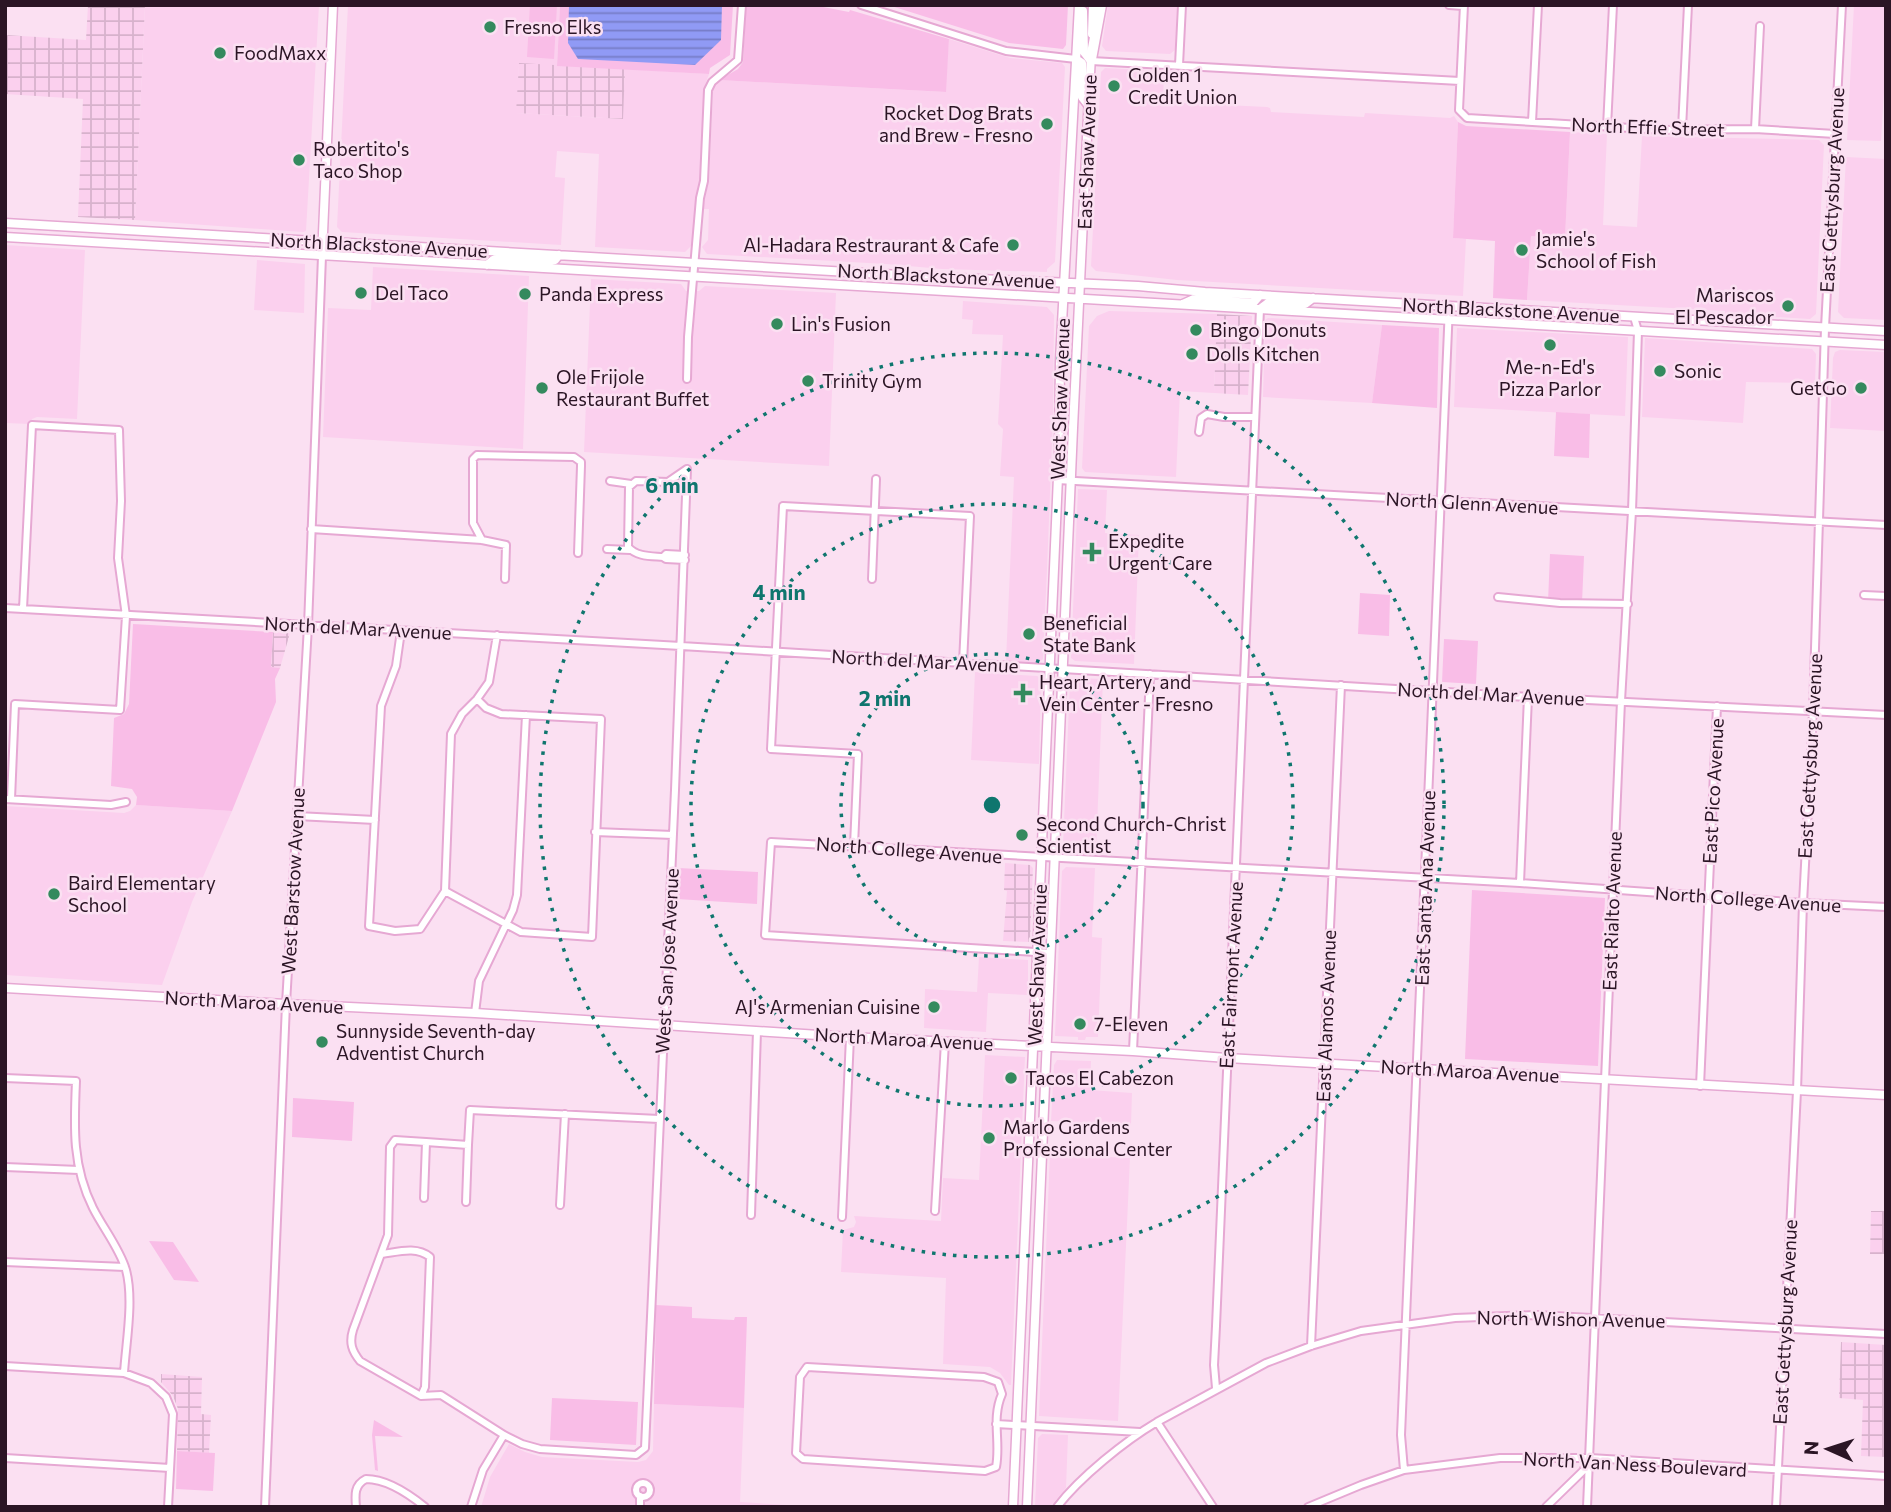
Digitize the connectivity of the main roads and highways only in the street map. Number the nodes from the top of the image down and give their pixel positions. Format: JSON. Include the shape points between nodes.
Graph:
{"nodes":[{"id":1,"x":333,"y":5,"type":"edge"},
{"id":2,"x":1080,"y":5,"type":"edge"},
{"id":3,"x":1093,"y":5,"type":"edge"},
{"id":4,"x":1101,"y":5,"type":"edge"},
{"id":5,"x":1076,"y":59,"type":"junction"},
{"id":6,"x":1091,"y":60,"type":"junction"},
{"id":7,"x":1088,"y":106,"type":"junction"},
{"id":8,"x":5,"y":223,"type":"edge"},
{"id":9,"x":5,"y":237,"type":"edge"},
{"id":10,"x":322,"y":242,"type":"junction"},
{"id":11,"x":559,"y":255,"type":"junction"},
{"id":12,"x":322,"y":256,"type":"junction"},
{"id":13,"x":487,"y":265,"type":"junction"},
{"id":14,"x":1064,"y":281,"type":"junction"},
{"id":15,"x":1080,"y":282,"type":"junction"},
{"id":16,"x":1260,"y":295,"type":"junction"},
{"id":17,"x":1063,"y":298,"type":"junction"},
{"id":18,"x":1313,"y":298,"type":"junction"},
{"id":19,"x":1080,"y":299,"type":"junction"},
{"id":20,"x":1181,"y":305,"type":"junction"},
{"id":21,"x":1260,"y":309,"type":"junction"},
{"id":22,"x":1886,"y":331,"type":"edge"},
{"id":23,"x":1886,"y":345,"type":"edge"},
{"id":24,"x":5,"y":988,"type":"edge"},
{"id":25,"x":1033,"y":1046,"type":"junction"},
{"id":26,"x":1046,"y":1047,"type":"junction"},
{"id":27,"x":1886,"y":1095,"type":"edge"},
{"id":28,"x":1013,"y":1507,"type":"edge"},
{"id":29,"x":1027,"y":1507,"type":"edge"}],
"edges":[{"from":1,"to":10,"type":"main road"},
{"from":2,"to":5,"type":"main road","name":"East Shaw Avenue"},
{"from":2,"to":6,"type":"main road","via":[[1084,52]]},
{"from":3,"to":6,"type":"main road","name":"East Shaw Avenue"},
{"from":4,"to":6,"type":"highway"},
{"from":5,"to":7,"type":"main road","via":[[1083,63],[1082,97]]},
{"from":5,"to":14,"type":"main road","name":"East Shaw Avenue"},
{"from":6,"to":7,"type":"main road","name":"East Shaw Avenue"},
{"from":7,"to":15,"type":"main road","name":"East Shaw Avenue"},
{"from":8,"to":10,"type":"main road","name":"North Blackstone Avenue"},
{"from":9,"to":12,"type":"main road","name":"North Blackstone Avenue"},
{"from":10,"to":11,"type":"main road","name":"North Blackstone Avenue"},
{"from":10,"to":12,"type":"main road"},
{"from":11,"to":13,"type":"main road","via":[[548,261],[499,258]]},
{"from":11,"to":14,"type":"main road","name":"North Blackstone Avenue"},
{"from":12,"to":13,"type":"main road","name":"North Blackstone Avenue"},
{"from":13,"to":17,"type":"main road","name":"North Blackstone Avenue"},
{"from":14,"to":15,"type":"main road","name":"North Blackstone Avenue"},
{"from":14,"to":17,"type":"main road","name":"East Shaw Avenue"},
{"from":15,"to":16,"type":"main road","name":"North Blackstone Avenue"},
{"from":15,"to":19,"type":"main road","name":"East Shaw Avenue"},
{"from":16,"to":18,"type":"main road","name":"North Blackstone Avenue"},
{"from":16,"to":20,"type":"main road","via":[[1253,303],[1194,299]]},
{"from":17,"to":19,"type":"main road","name":"North Blackstone Avenue"},
{"from":17,"to":25,"type":"main road","name":"West Shaw Avenue"},
{"from":18,"to":21,"type":"main road","via":[[1306,304],[1268,303]]},
{"from":18,"to":22,"type":"main road","name":"North Blackstone Avenue"},
{"from":19,"to":20,"type":"main road","name":"North Blackstone Avenue"},
{"from":19,"to":26,"type":"main road","name":"West Shaw Avenue"},
{"from":20,"to":21,"type":"main road","name":"North Blackstone Avenue"},
{"from":21,"to":23,"type":"main road","name":"North Blackstone Avenue"},
{"from":24,"to":25,"type":"main road","name":"North Maroa Avenue"},
{"from":25,"to":26,"type":"main road","name":"North Maroa Avenue"},
{"from":25,"to":28,"type":"main road","name":"West Shaw Avenue"},
{"from":26,"to":27,"type":"main road","name":"North Maroa Avenue"},
{"from":26,"to":29,"type":"main road","name":"West Shaw Avenue"}]}
